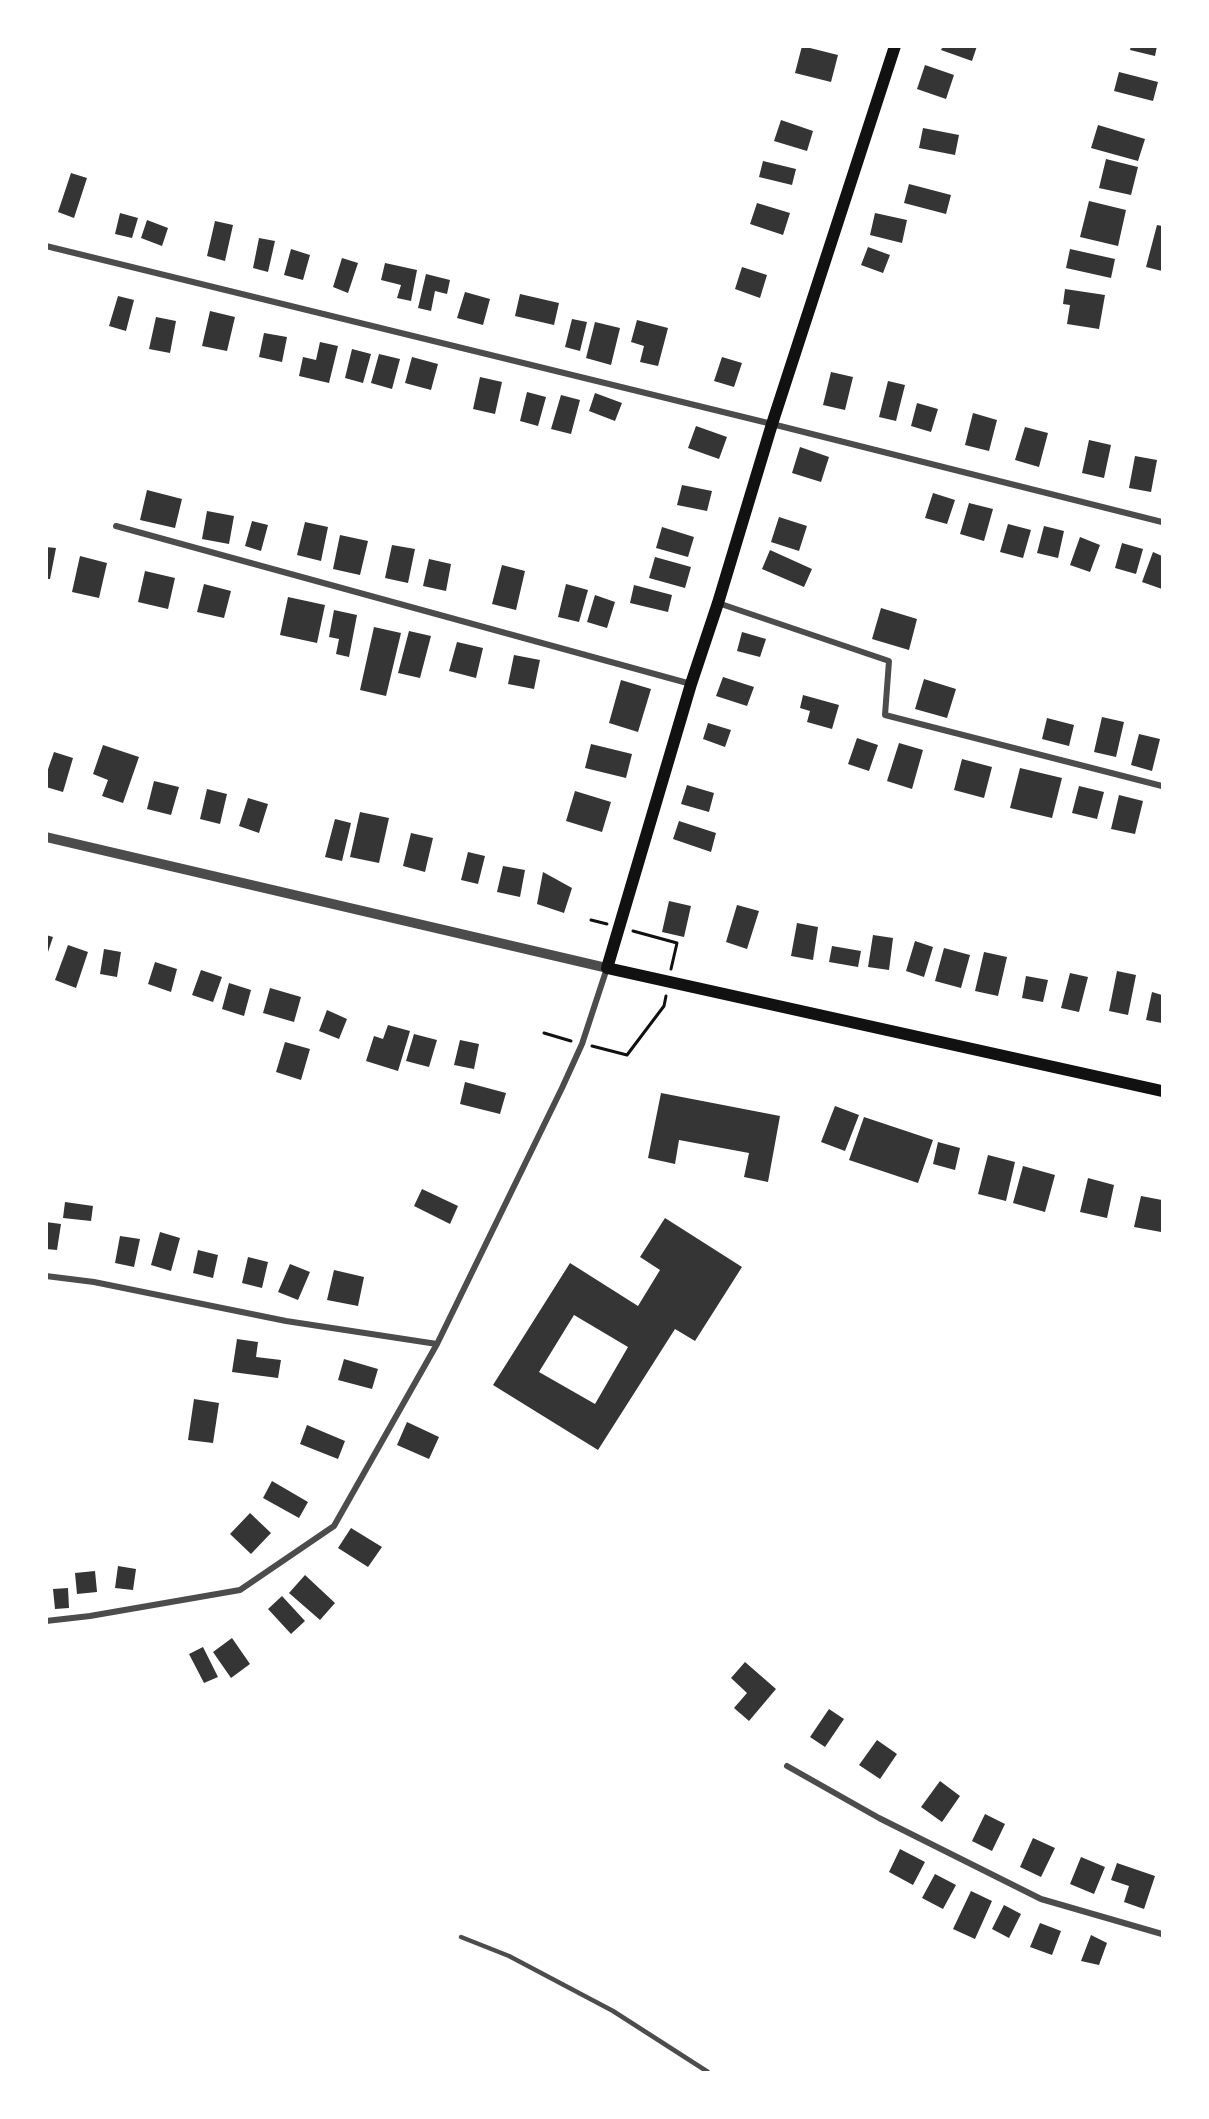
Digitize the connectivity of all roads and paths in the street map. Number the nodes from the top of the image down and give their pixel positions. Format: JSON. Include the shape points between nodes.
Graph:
{"nodes":[{"id":1,"x":895,"y":46,"type":"edge"},
{"id":2,"x":46,"y":246,"type":"edge"},
{"id":3,"x":772,"y":424,"type":"junction"},
{"id":4,"x":1162,"y":522,"type":"edge"},
{"id":5,"x":116,"y":526,"type":"dead end"},
{"id":6,"x":718,"y":603,"type":"junction"},
{"id":7,"x":691,"y":684,"type":"junction"},
{"id":8,"x":1162,"y":786,"type":"edge"},
{"id":9,"x":46,"y":837,"type":"edge"},
{"id":10,"x":591,"y":920,"type":"dead end"},
{"id":11,"x":618,"y":927,"type":"junction"},
{"id":12,"x":607,"y":968,"type":"junction"},
{"id":13,"x":669,"y":982,"type":"junction"},
{"id":14,"x":544,"y":1034,"type":"dead end"},
{"id":15,"x":582,"y":1044,"type":"junction"},
{"id":16,"x":1162,"y":1092,"type":"edge"},
{"id":17,"x":46,"y":1276,"type":"edge"},
{"id":18,"x":437,"y":1344,"type":"junction"},
{"id":19,"x":46,"y":1621,"type":"edge"},
{"id":20,"x":788,"y":1766,"type":"dead end"},
{"id":21,"x":1162,"y":1934,"type":"edge"},
{"id":22,"x":461,"y":1936,"type":"dead end"},
{"id":23,"x":708,"y":2073,"type":"edge"}],
"edges":[{"from":1,"to":3,"type":"main road"},
{"from":2,"to":3,"type":"street"},
{"from":3,"to":4,"type":"street"},
{"from":3,"to":6,"type":"main road"},
{"from":5,"to":7,"type":"street"},
{"from":6,"to":7,"type":"main road"},
{"from":6,"to":8,"type":"street","via":[[889,661],[885,715]]},
{"from":7,"to":11,"type":"main road"},
{"from":9,"to":12,"type":"street"},
{"from":10,"to":11,"type":"path"},
{"from":11,"to":12,"type":"main road"},
{"from":11,"to":13,"type":"path","via":[[676,943]]},
{"from":12,"to":13,"type":"main road"},
{"from":12,"to":15,"type":"street"},
{"from":13,"to":15,"type":"path","via":[[664,1006],[627,1055]]},
{"from":13,"to":16,"type":"main road"},
{"from":14,"to":15,"type":"path"},
{"from":15,"to":18,"type":"street"},
{"from":17,"to":18,"type":"street","via":[[286,1321]]},
{"from":18,"to":19,"type":"street","via":[[334,1526],[240,1590]]},
{"from":20,"to":21,"type":"street","via":[[879,1818],[1041,1899]]},
{"from":22,"to":23,"type":"lane","via":[[509,1956],[613,2011]]}]}
